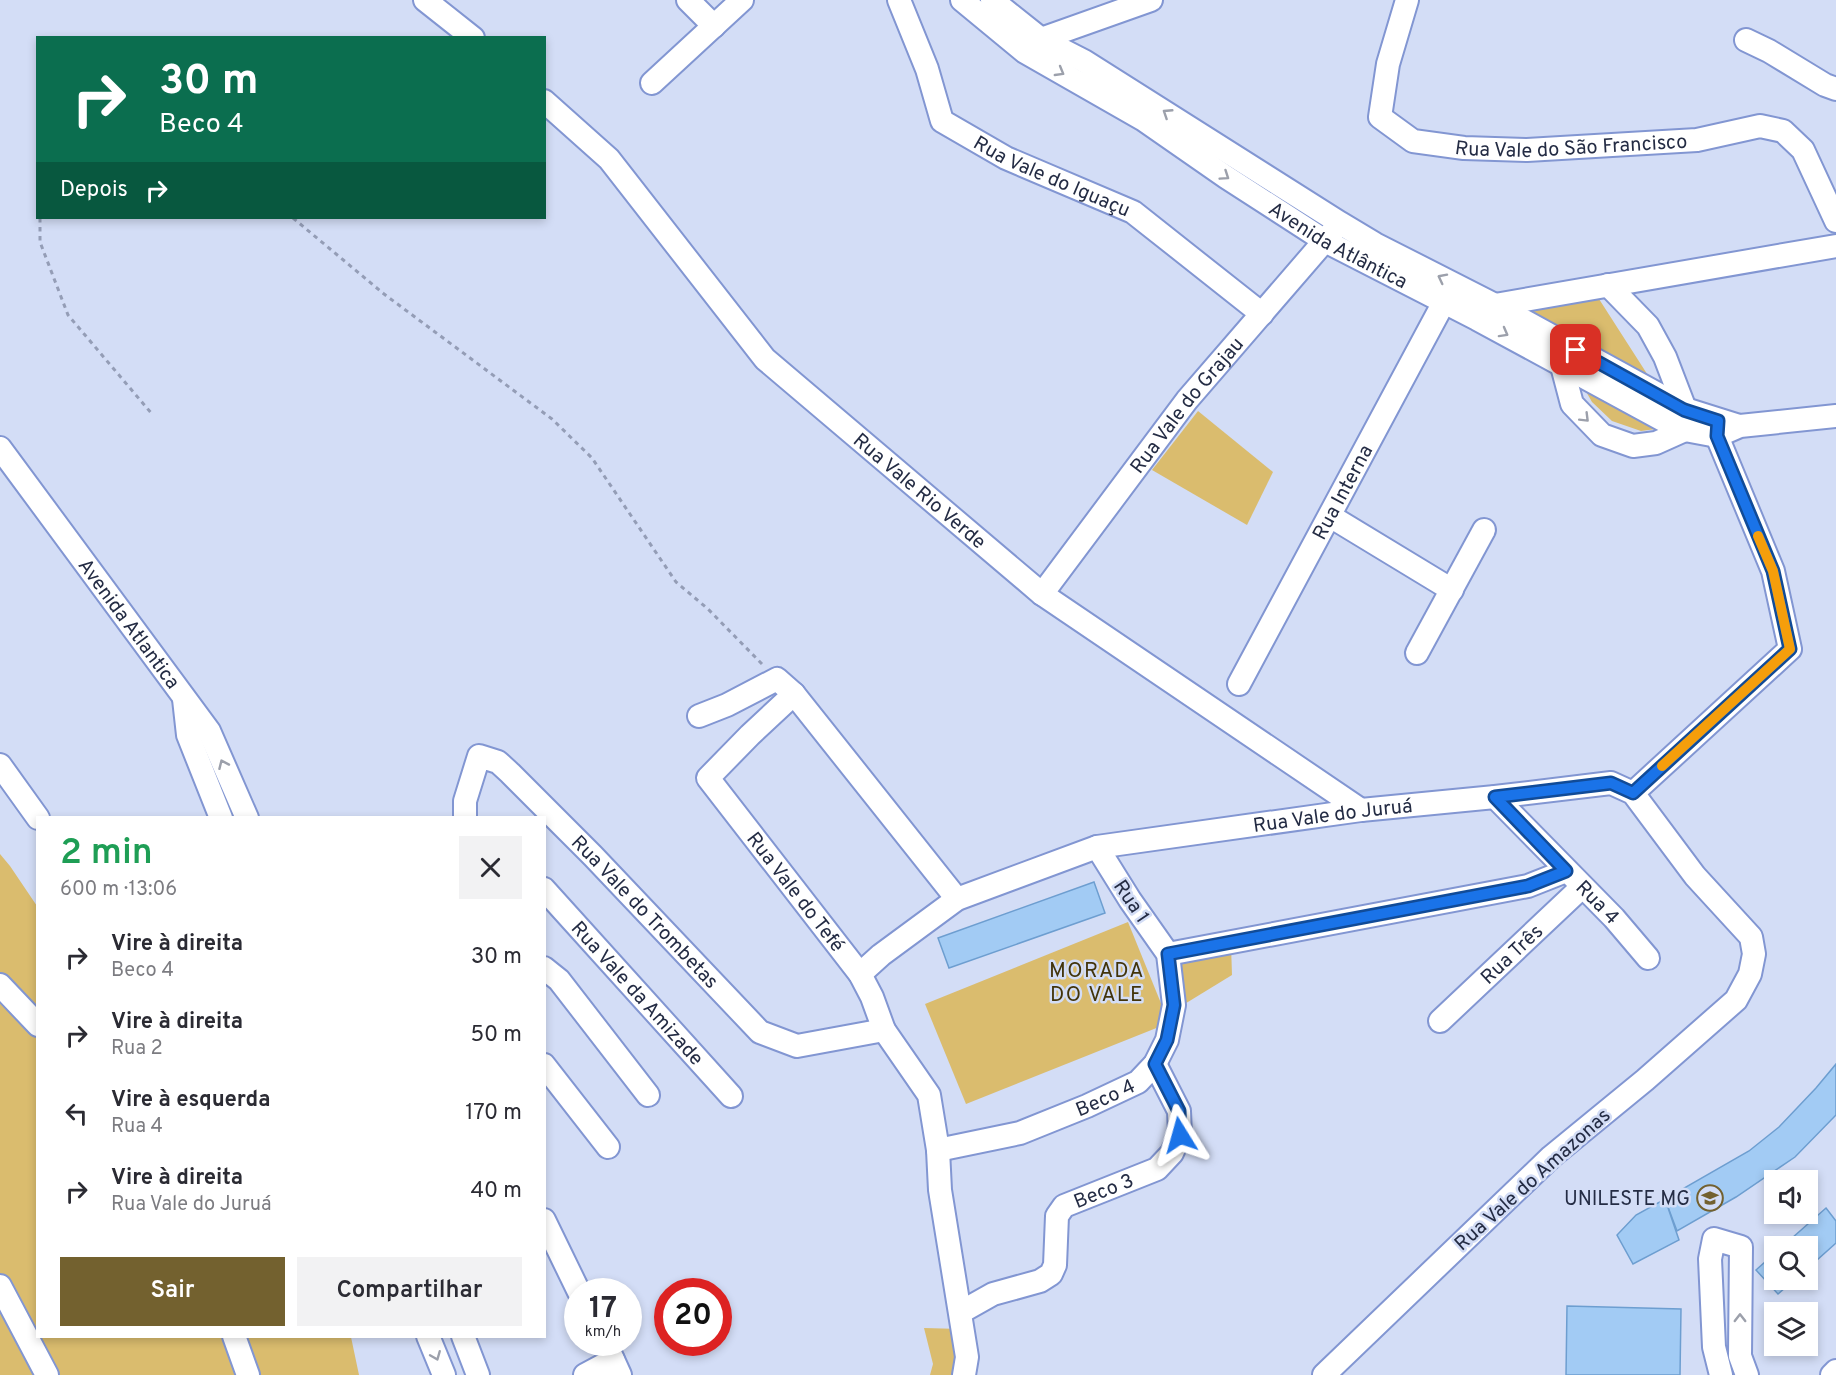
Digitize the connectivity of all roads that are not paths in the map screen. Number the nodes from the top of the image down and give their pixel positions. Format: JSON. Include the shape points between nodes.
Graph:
{"nodes":[{"id":1,"x":425,"y":0,"type":"edge"},
{"id":2,"x":687,"y":0,"type":"edge"},
{"id":3,"x":742,"y":0,"type":"edge"},
{"id":4,"x":899,"y":0,"type":"edge"},
{"id":5,"x":962,"y":0,"type":"edge"},
{"id":6,"x":992,"y":0,"type":"edge"},
{"id":7,"x":1151,"y":0,"type":"edge"},
{"id":8,"x":1407,"y":0,"type":"edge"},
{"id":9,"x":714,"y":26,"type":"junction"},
{"id":10,"x":470,"y":36,"type":"edge"},
{"id":11,"x":1746,"y":40,"type":"dead end"},
{"id":12,"x":1033,"y":45,"type":"junction"},
{"id":13,"x":652,"y":83,"type":"dead end"},
{"id":14,"x":1836,"y":89,"type":"edge"},
{"id":15,"x":546,"y":103,"type":"edge"},
{"id":16,"x":1836,"y":221,"type":"edge"},
{"id":17,"x":1340,"y":223,"type":"junction"},
{"id":18,"x":1324,"y":241,"type":"junction"},
{"id":19,"x":1836,"y":246,"type":"edge"},
{"id":20,"x":1608,"y":285,"type":"junction"},
{"id":21,"x":1444,"y":302,"type":"junction"},
{"id":22,"x":1486,"y":312,"type":"junction"},
{"id":23,"x":1262,"y":314,"type":"junction"},
{"id":24,"x":1562,"y":366,"type":"junction"},
{"id":25,"x":1836,"y":416,"type":"edge"},
{"id":26,"x":1685,"y":420,"type":"junction"},
{"id":27,"x":1717,"y":428,"type":"junction"},
{"id":28,"x":0,"y":448,"type":"edge"},
{"id":29,"x":1330,"y":516,"type":"junction"},
{"id":30,"x":1484,"y":530,"type":"dead end"},
{"id":31,"x":1452,"y":590,"type":"junction"},
{"id":32,"x":1042,"y":594,"type":"junction"},
{"id":33,"x":1417,"y":653,"type":"dead end"},
{"id":34,"x":1239,"y":684,"type":"dead end"},
{"id":35,"x":785,"y":686,"type":"junction"},
{"id":36,"x":184,"y":697,"type":"junction"},
{"id":37,"x":699,"y":716,"type":"dead end"},
{"id":38,"x":0,"y":765,"type":"edge"},
{"id":39,"x":1633,"y":793,"type":"junction"},
{"id":40,"x":1495,"y":797,"type":"junction"},
{"id":41,"x":465,"y":809,"type":"edge"},
{"id":42,"x":1361,"y":810,"type":"junction"},
{"id":43,"x":37,"y":816,"type":"edge"},
{"id":44,"x":220,"y":816,"type":"edge"},
{"id":45,"x":246,"y":816,"type":"edge"},
{"id":46,"x":1097,"y":847,"type":"junction"},
{"id":47,"x":1566,"y":871,"type":"junction"},
{"id":48,"x":1582,"y":887,"type":"junction"},
{"id":49,"x":546,"y":891,"type":"edge"},
{"id":50,"x":957,"y":899,"type":"junction"},
{"id":51,"x":1168,"y":954,"type":"junction"},
{"id":52,"x":1648,"y":958,"type":"dead end"},
{"id":53,"x":546,"y":970,"type":"edge"},
{"id":54,"x":860,"y":974,"type":"junction"},
{"id":55,"x":0,"y":985,"type":"edge"},
{"id":56,"x":1440,"y":1021,"type":"dead end"},
{"id":57,"x":36,"y":1023,"type":"edge"},
{"id":58,"x":884,"y":1030,"type":"junction"},
{"id":59,"x":1155,"y":1064,"type":"junction"},
{"id":60,"x":546,"y":1068,"type":"edge"},
{"id":61,"x":648,"y":1095,"type":"dead end"},
{"id":62,"x":730,"y":1096,"type":"dead end"},
{"id":63,"x":608,"y":1147,"type":"dead end"},
{"id":64,"x":938,"y":1150,"type":"junction"},
{"id":65,"x":546,"y":1224,"type":"edge"},
{"id":66,"x":572,"y":1278,"type":"edge"},
{"id":67,"x":0,"y":1286,"type":"edge"},
{"id":68,"x":961,"y":1312,"type":"junction"},
{"id":69,"x":235,"y":1338,"type":"edge"},
{"id":70,"x":429,"y":1338,"type":"edge"},
{"id":71,"x":464,"y":1338,"type":"edge"},
{"id":72,"x":613,"y":1359,"type":"edge"},
{"id":73,"x":1836,"y":1371,"type":"edge"},
{"id":74,"x":47,"y":1375,"type":"edge"},
{"id":75,"x":248,"y":1375,"type":"edge"},
{"id":76,"x":444,"y":1375,"type":"edge"},
{"id":77,"x":478,"y":1375,"type":"edge"},
{"id":78,"x":585,"y":1375,"type":"edge"},
{"id":79,"x":964,"y":1375,"type":"edge"},
{"id":80,"x":1324,"y":1375,"type":"edge"},
{"id":81,"x":1721,"y":1375,"type":"edge"},
{"id":82,"x":1747,"y":1375,"type":"edge"},
{"id":83,"x":1832,"y":1375,"type":"edge"}],
"edges":[{"from":1,"to":10,"type":"street"},
{"from":2,"to":9,"type":"street"},
{"from":3,"to":9,"type":"street"},
{"from":4,"to":23,"type":"street","name":"Rua Vale do Iguaçu","via":[[927,69],[942,121],[1006,158],[1133,212]]},
{"from":5,"to":12,"type":"street","name":"Avenida Atlântica"},
{"from":6,"to":12,"type":"street","name":"Avenida Atlântica"},
{"from":7,"to":12,"type":"street"},
{"from":8,"to":16,"type":"street","name":"Rua Vale do São Francisco","via":[[1388,64],[1380,117],[1413,141],[1527,150],[1697,140],[1760,126],[1783,132],[1803,150]]},
{"from":9,"to":13,"type":"street"},
{"from":11,"to":14,"type":"street"},
{"from":17,"to":12,"type":"street","name":"Avenida Atlântica","one_way":true,"via":[[1084,61]]},
{"from":12,"to":18,"type":"street","name":"Avenida Atlântica","one_way":true},
{"from":15,"to":32,"type":"street","name":"Rua Vale Rio Verde","via":[[609,159],[765,359]]},
{"from":17,"to":18,"type":"street","name":"Rua Vale do Grajau"},
{"from":22,"to":17,"type":"street","name":"Avenida Atlântica","one_way":true},
{"from":18,"to":21,"type":"street","name":"Avenida Atlântica"},
{"from":18,"to":23,"type":"street","name":"Rua Vale do Grajau"},
{"from":19,"to":20,"type":"street"},
{"from":20,"to":22,"type":"street"},
{"from":20,"to":26,"type":"street","via":[[1648,326],[1665,357]]},
{"from":21,"to":22,"type":"street","name":"Avenida Atlântica"},
{"from":21,"to":29,"type":"street","name":"Rua Interna"},
{"from":22,"to":24,"type":"street","name":"Avenida Atlântica","one_way":true},
{"from":22,"to":26,"type":"street","name":"Avenida Atlântica"},
{"from":23,"to":32,"type":"street","name":"Rua Vale do Grajau","via":[[1187,400]]},
{"from":24,"to":26,"type":"street","name":"Avenida Atlântica"},
{"from":24,"to":26,"type":"street","one_way":true,"via":[[1572,405],[1602,435],[1633,446],[1656,443]]},
{"from":25,"to":27,"type":"street","name":"Avenida Atlântica"},
{"from":26,"to":27,"type":"street","name":"Avenida Atlântica"},
{"from":27,"to":39,"type":"street","via":[[1773,571],[1790,649]]},
{"from":28,"to":36,"type":"street","name":"Avenida Atlantica"},
{"from":29,"to":31,"type":"street"},
{"from":29,"to":34,"type":"street","name":"Rua Interna"},
{"from":30,"to":31,"type":"street"},
{"from":31,"to":33,"type":"street"},
{"from":32,"to":42,"type":"street","name":"Rua Vale Rio Verde"},
{"from":35,"to":37,"type":"street"},
{"from":35,"to":50,"type":"street"},
{"from":35,"to":54,"type":"street","name":"Rua Vale do Tefé","via":[[750,735],[708,778]]},
{"from":36,"to":44,"type":"street","name":"Avenida Atlantica","via":[[188,735]]},
{"from":45,"to":36,"type":"street","one_way":true,"via":[[208,731]]},
{"from":38,"to":43,"type":"street"},
{"from":39,"to":40,"type":"street","name":"Rua Vale do Juruá","via":[[1611,783]]},
{"from":39,"to":80,"type":"street","name":"Rua Vale do Amazonas","via":[[1695,876],[1751,937],[1755,954],[1750,974],[1736,1000],[1551,1157]]},
{"from":40,"to":42,"type":"street","name":"Rua Vale do Juruá"},
{"from":40,"to":47,"type":"street","name":"Rua 4"},
{"from":41,"to":58,"type":"street","name":"Rua Vale do Trombetas","via":[[479,756],[498,762],[760,1032],[797,1046]]},
{"from":42,"to":46,"type":"street","name":"Rua Vale do Juruá"},
{"from":46,"to":50,"type":"street","name":"Rua Vale do Juruá"},
{"from":46,"to":51,"type":"street","name":"Rua 1"},
{"from":47,"to":48,"type":"street","name":"Rua 4"},
{"from":47,"to":51,"type":"street","via":[[1528,886]]},
{"from":48,"to":52,"type":"street","name":"Rua 4"},
{"from":48,"to":56,"type":"street","name":"Rua Três"},
{"from":49,"to":62,"type":"street","name":"Rua Vale da Amizade"},
{"from":50,"to":54,"type":"street","name":"Rua Vale do Juruá"},
{"from":51,"to":59,"type":"street","name":"Beco 4","via":[[1174,1005],[1167,1040]]},
{"from":53,"to":61,"type":"street","via":[[559,980]]},
{"from":54,"to":58,"type":"street","name":"Rua Vale do Tefé"},
{"from":55,"to":57,"type":"street"},
{"from":58,"to":64,"type":"street","name":"Rua Vale do Tefé","via":[[929,1095]]},
{"from":59,"to":64,"type":"street","name":"Beco 4","via":[[1138,1082],[1020,1133]]},
{"from":59,"to":68,"type":"street","name":"Beco 3","via":[[1179,1111],[1180,1135],[1172,1153],[1157,1169],[1064,1206],[1057,1216],[1055,1265],[1051,1274],[1040,1281],[993,1294]]},
{"from":60,"to":63,"type":"street"},
{"from":64,"to":68,"type":"street","name":"Rua Vale do Tefé","via":[[940,1190]]},
{"from":65,"to":66,"type":"street"},
{"from":67,"to":74,"type":"street"},
{"from":68,"to":79,"type":"street","name":"Rua Vale do Tefé","via":[[967,1357]]},
{"from":69,"to":75,"type":"street"},
{"from":70,"to":76,"type":"street","one_way":true},
{"from":71,"to":77,"type":"street"},
{"from":72,"to":78,"type":"street"},
{"from":73,"to":83,"type":"street"},
{"from":82,"to":81,"type":"street","one_way":true,"via":[[1740,1356],[1741,1247],[1714,1239],[1710,1259],[1714,1347]]}]}
